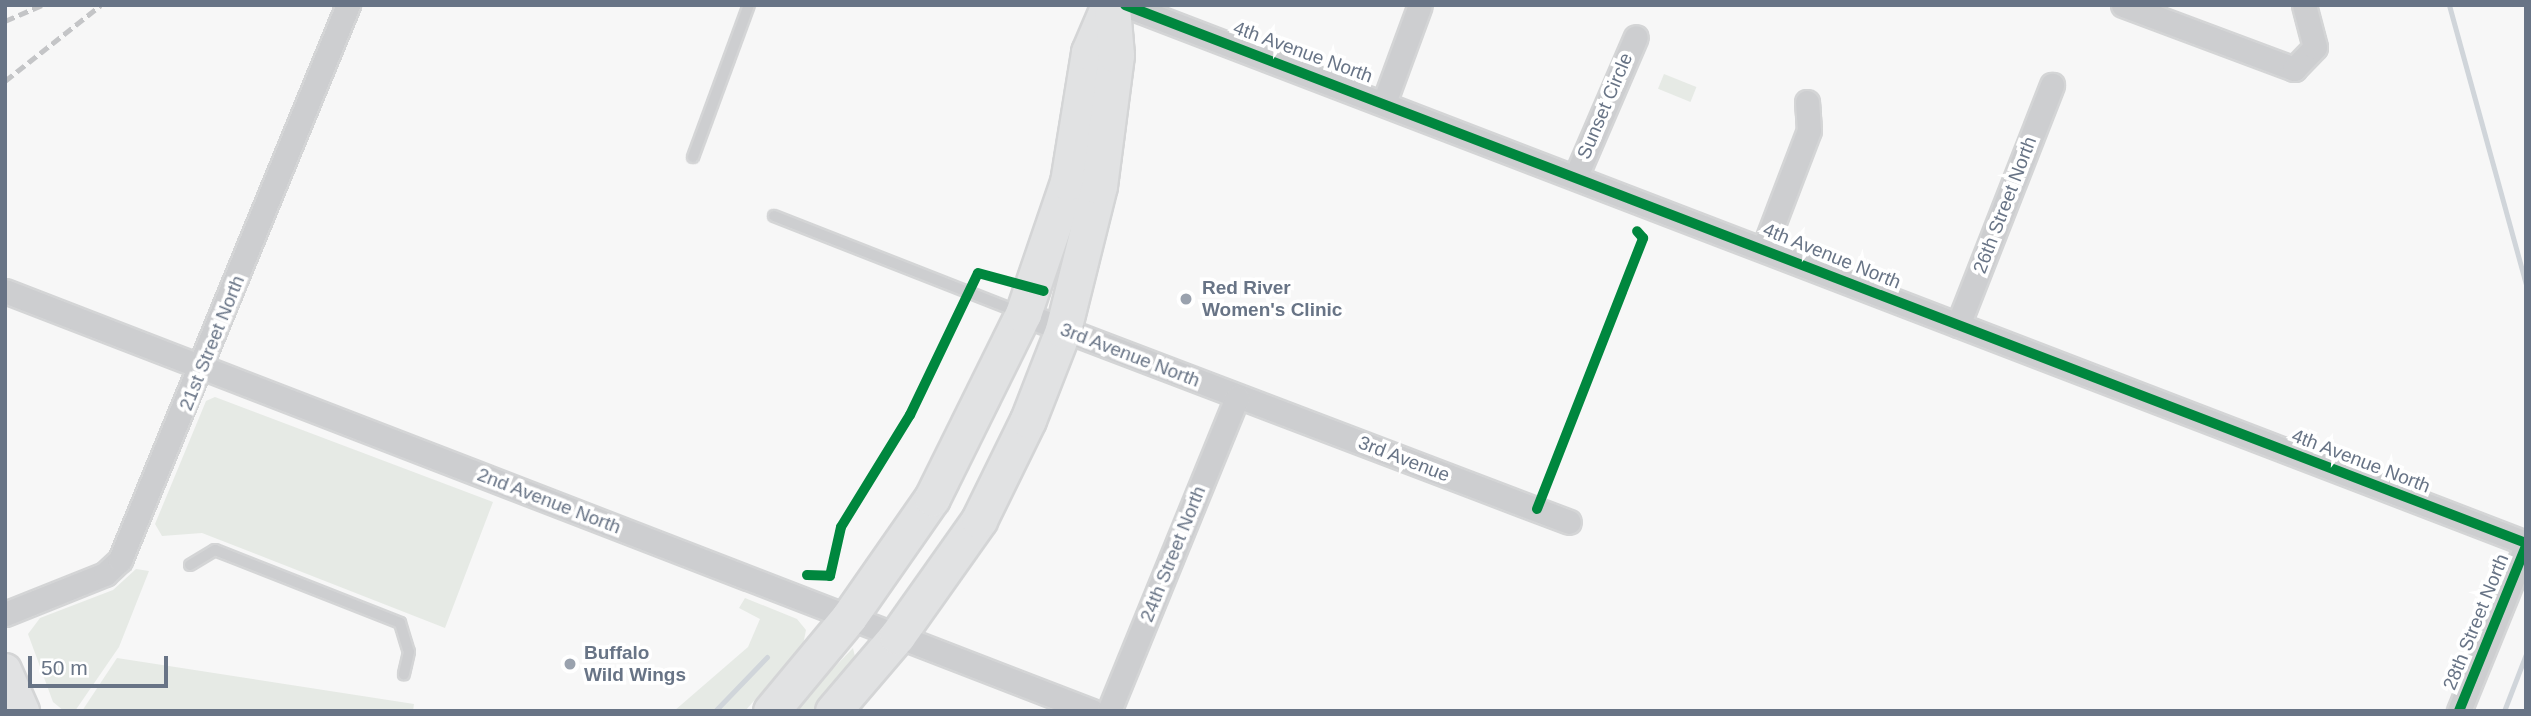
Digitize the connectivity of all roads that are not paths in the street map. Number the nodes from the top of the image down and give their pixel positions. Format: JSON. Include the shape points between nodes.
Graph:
{"nodes":[{"id":1,"x":348,"y":5,"type":"edge"},
{"id":2,"x":749,"y":5,"type":"edge"},
{"id":3,"x":1110,"y":5,"type":"edge"},
{"id":4,"x":1125,"y":5,"type":"edge"},
{"id":5,"x":1420,"y":5,"type":"edge"},
{"id":6,"x":2123,"y":5,"type":"edge"},
{"id":7,"x":2304,"y":5,"type":"edge"},
{"id":8,"x":1636,"y":37,"type":"dead end"},
{"id":9,"x":2052,"y":85,"type":"dead end"},
{"id":10,"x":1385,"y":100,"type":"junction"},
{"id":11,"x":1807,"y":102,"type":"dead end"},
{"id":12,"x":693,"y":157,"type":"dead end"},
{"id":13,"x":1576,"y":176,"type":"junction"},
{"id":14,"x":774,"y":216,"type":"dead end"},
{"id":15,"x":1764,"y":248,"type":"junction"},
{"id":16,"x":5,"y":291,"type":"edge"},
{"id":17,"x":1023,"y":314,"type":"junction"},
{"id":18,"x":1958,"y":326,"type":"junction"},
{"id":19,"x":1063,"y":330,"type":"junction"},
{"id":20,"x":203,"y":367,"type":"junction"},
{"id":21,"x":1237,"y":397,"type":"junction"},
{"id":22,"x":1569,"y":522,"type":"dead end"},
{"id":23,"x":2526,"y":545,"type":"edge"},
{"id":24,"x":190,"y":565,"type":"dead end"},
{"id":25,"x":5,"y":614,"type":"edge"},
{"id":26,"x":849,"y":617,"type":"junction"},
{"id":27,"x":897,"y":636,"type":"junction"},
{"id":28,"x":5,"y":670,"type":"edge"},
{"id":29,"x":404,"y":674,"type":"dead end"},
{"id":30,"x":23,"y":711,"type":"edge"},
{"id":31,"x":771,"y":711,"type":"edge"},
{"id":32,"x":833,"y":711,"type":"edge"},
{"id":33,"x":1092,"y":711,"type":"edge"},
{"id":34,"x":1109,"y":711,"type":"edge"},
{"id":35,"x":2459,"y":711,"type":"edge"}],
"edges":[{"from":1,"to":20,"type":"street","name":"21st Street North"},
{"from":2,"to":12,"type":"lane"},
{"from":3,"to":17,"type":"main road","via":[[1089,52],[1068,182]]},
{"from":3,"to":19,"type":"main road","via":[[1116,55],[1099,186]]},
{"from":4,"to":10,"type":"street","name":"4th Avenue North"},
{"from":5,"to":10,"type":"street"},
{"from":6,"to":7,"type":"street","via":[[2294,69],[2315,47]]},
{"from":8,"to":13,"type":"street","name":"Sunset Circle"},
{"from":9,"to":18,"type":"street","name":"26th Street North"},
{"from":10,"to":13,"type":"street","name":"4th Avenue North"},
{"from":11,"to":15,"type":"street","via":[[1809,130]]},
{"from":13,"to":15,"type":"street","name":"4th Avenue North"},
{"from":14,"to":17,"type":"lane"},
{"from":15,"to":18,"type":"street","name":"4th Avenue North"},
{"from":16,"to":20,"type":"street","name":"2nd Avenue North"},
{"from":17,"to":19,"type":"street","name":"3rd Avenue North"},
{"from":17,"to":26,"type":"main road","via":[[932,499]]},
{"from":18,"to":23,"type":"street","name":"4th Avenue North"},
{"from":19,"to":21,"type":"street","name":"3rd Avenue North"},
{"from":19,"to":27,"type":"main road","via":[[979,520]]},
{"from":20,"to":25,"type":"street","name":"21st Street North","via":[[120,559],[81,585]]},
{"from":20,"to":26,"type":"street","name":"2nd Avenue North"},
{"from":21,"to":22,"type":"street","name":"3rd Avenue"},
{"from":21,"to":34,"type":"street","name":"24th Street North"},
{"from":23,"to":35,"type":"street","name":"28th Street North"},
{"from":24,"to":29,"type":"lane","via":[[215,550],[400,623],[409,652]]},
{"from":26,"to":27,"type":"street","name":"2nd Avenue North"},
{"from":26,"to":31,"type":"main road"},
{"from":27,"to":32,"type":"main road"},
{"from":27,"to":33,"type":"street","name":"2nd Avenue North"},
{"from":28,"to":30,"type":"main road"}]}
